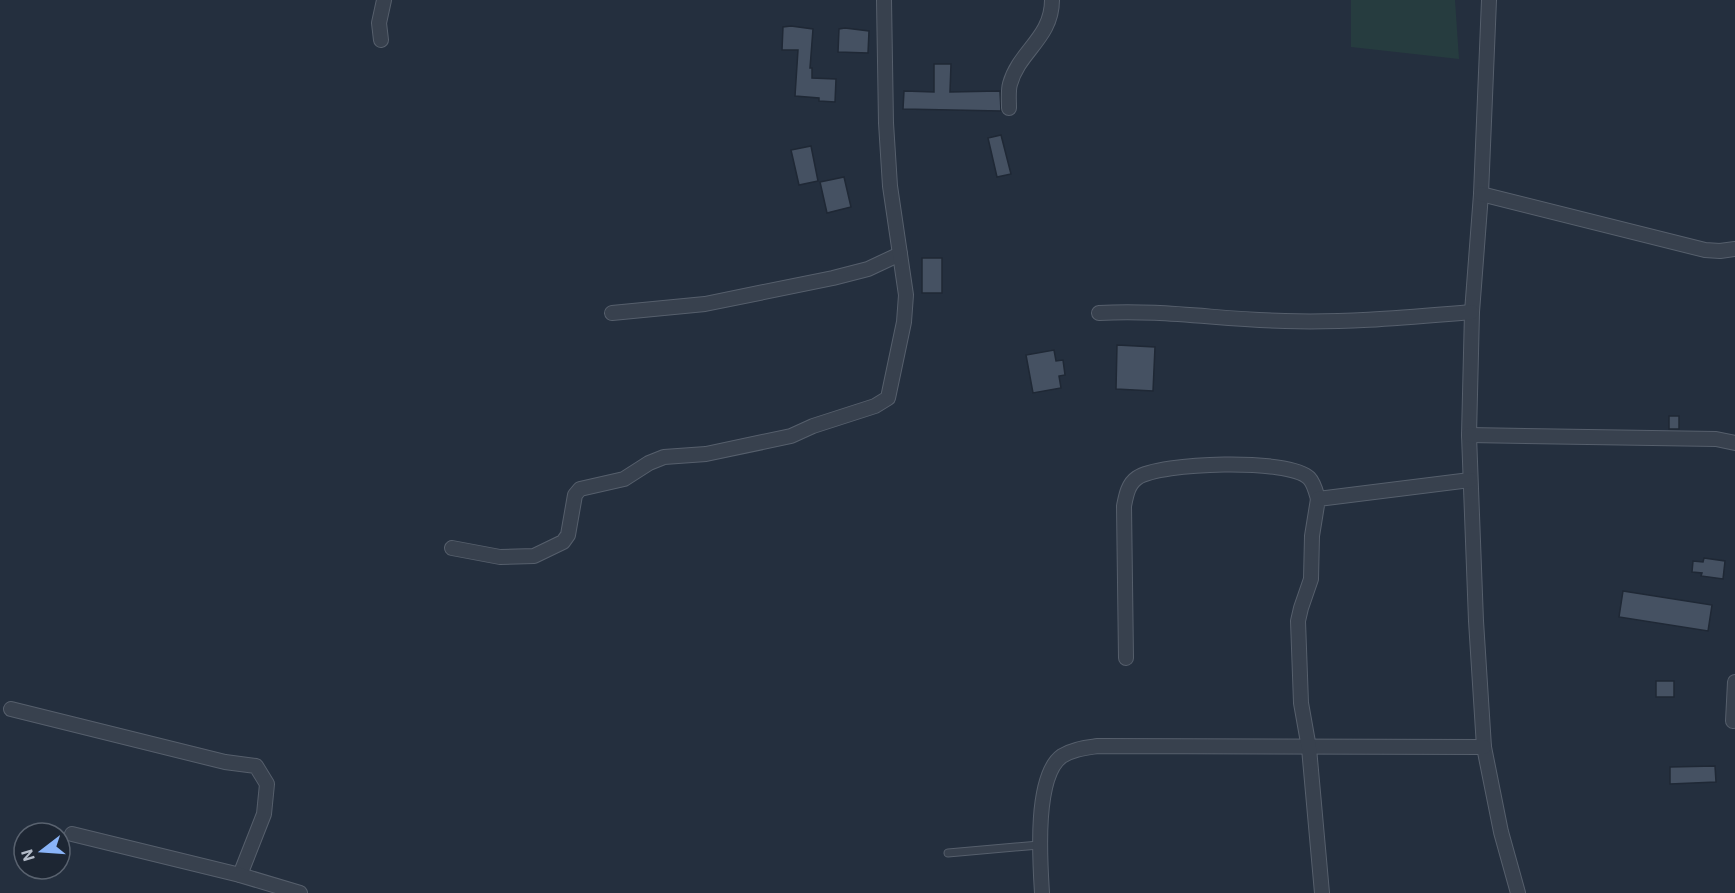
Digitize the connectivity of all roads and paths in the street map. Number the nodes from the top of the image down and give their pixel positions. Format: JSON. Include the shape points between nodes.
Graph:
{"nodes":[{"id":1,"x":384,"y":0,"type":"edge"},
{"id":2,"x":884,"y":0,"type":"edge"},
{"id":3,"x":1052,"y":0,"type":"edge"},
{"id":4,"x":1489,"y":0,"type":"edge"},
{"id":5,"x":381,"y":40,"type":"dead end"},
{"id":6,"x":1009,"y":108,"type":"dead end"},
{"id":7,"x":1481,"y":194,"type":"junction"},
{"id":8,"x":1735,"y":249,"type":"edge"},
{"id":9,"x":900,"y":254,"type":"junction"},
{"id":10,"x":1472,"y":312,"type":"junction"},
{"id":11,"x":612,"y":313,"type":"dead end"},
{"id":12,"x":1099,"y":313,"type":"dead end"},
{"id":13,"x":1469,"y":435,"type":"junction"},
{"id":14,"x":1735,"y":443,"type":"edge"},
{"id":15,"x":1470,"y":480,"type":"junction"},
{"id":16,"x":1318,"y":499,"type":"junction"},
{"id":17,"x":452,"y":548,"type":"dead end"},
{"id":18,"x":1126,"y":658,"type":"dead end"},
{"id":19,"x":1735,"y":682,"type":"edge"},
{"id":20,"x":11,"y":709,"type":"dead end"},
{"id":21,"x":1733,"y":721,"type":"dead end"},
{"id":22,"x":1484,"y":747,"type":"junction"},
{"id":23,"x":1309,"y":748,"type":"junction"},
{"id":24,"x":72,"y":834,"type":"dead end"},
{"id":25,"x":1039,"y":845,"type":"junction"},
{"id":26,"x":948,"y":852,"type":"dead end"},
{"id":27,"x":240,"y":875,"type":"junction"},
{"id":28,"x":300,"y":893,"type":"edge"},
{"id":29,"x":1042,"y":893,"type":"edge"},
{"id":30,"x":1322,"y":893,"type":"edge"},
{"id":31,"x":1518,"y":893,"type":"edge"}],
"edges":[{"from":1,"to":5,"type":"street","via":[[379,23]]},
{"from":2,"to":9,"type":"street","via":[[889,175]]},
{"from":3,"to":6,"type":"street","via":[[1052,14],[1042,35],[1010,84]]},
{"from":4,"to":7,"type":"street"},
{"from":7,"to":8,"type":"street","via":[[1705,250]]},
{"from":7,"to":10,"type":"street"},
{"from":9,"to":11,"type":"street","via":[[868,269],[833,278],[705,304]]},
{"from":9,"to":17,"type":"street","via":[[906,295],[904,322],[888,398],[790,436],[706,454],[664,457],[624,479],[580,489],[575,495],[568,535],[534,556],[500,557]]},
{"from":10,"to":12,"type":"street","via":[[1286,321],[1136,311]]},
{"from":10,"to":13,"type":"street"},
{"from":13,"to":14,"type":"street","via":[[1716,439]]},
{"from":13,"to":15,"type":"street"},
{"from":15,"to":16,"type":"street"},
{"from":15,"to":22,"type":"street"},
{"from":16,"to":18,"type":"street","via":[[1309,478],[1277,468],[1204,464],[1151,471],[1136,478],[1124,506]]},
{"from":16,"to":23,"type":"street","via":[[1311,579],[1298,621],[1300,703]]},
{"from":19,"to":21,"type":"street"},
{"from":20,"to":27,"type":"street","via":[[225,762],[256,766],[267,784],[264,814]]},
{"from":22,"to":23,"type":"street"},
{"from":22,"to":31,"type":"street"},
{"from":23,"to":25,"type":"street","via":[[1077,749],[1061,757],[1045,780]]},
{"from":23,"to":30,"type":"street"},
{"from":24,"to":27,"type":"street"},
{"from":25,"to":26,"type":"lane"},
{"from":25,"to":29,"type":"street"},
{"from":27,"to":28,"type":"street"}]}
